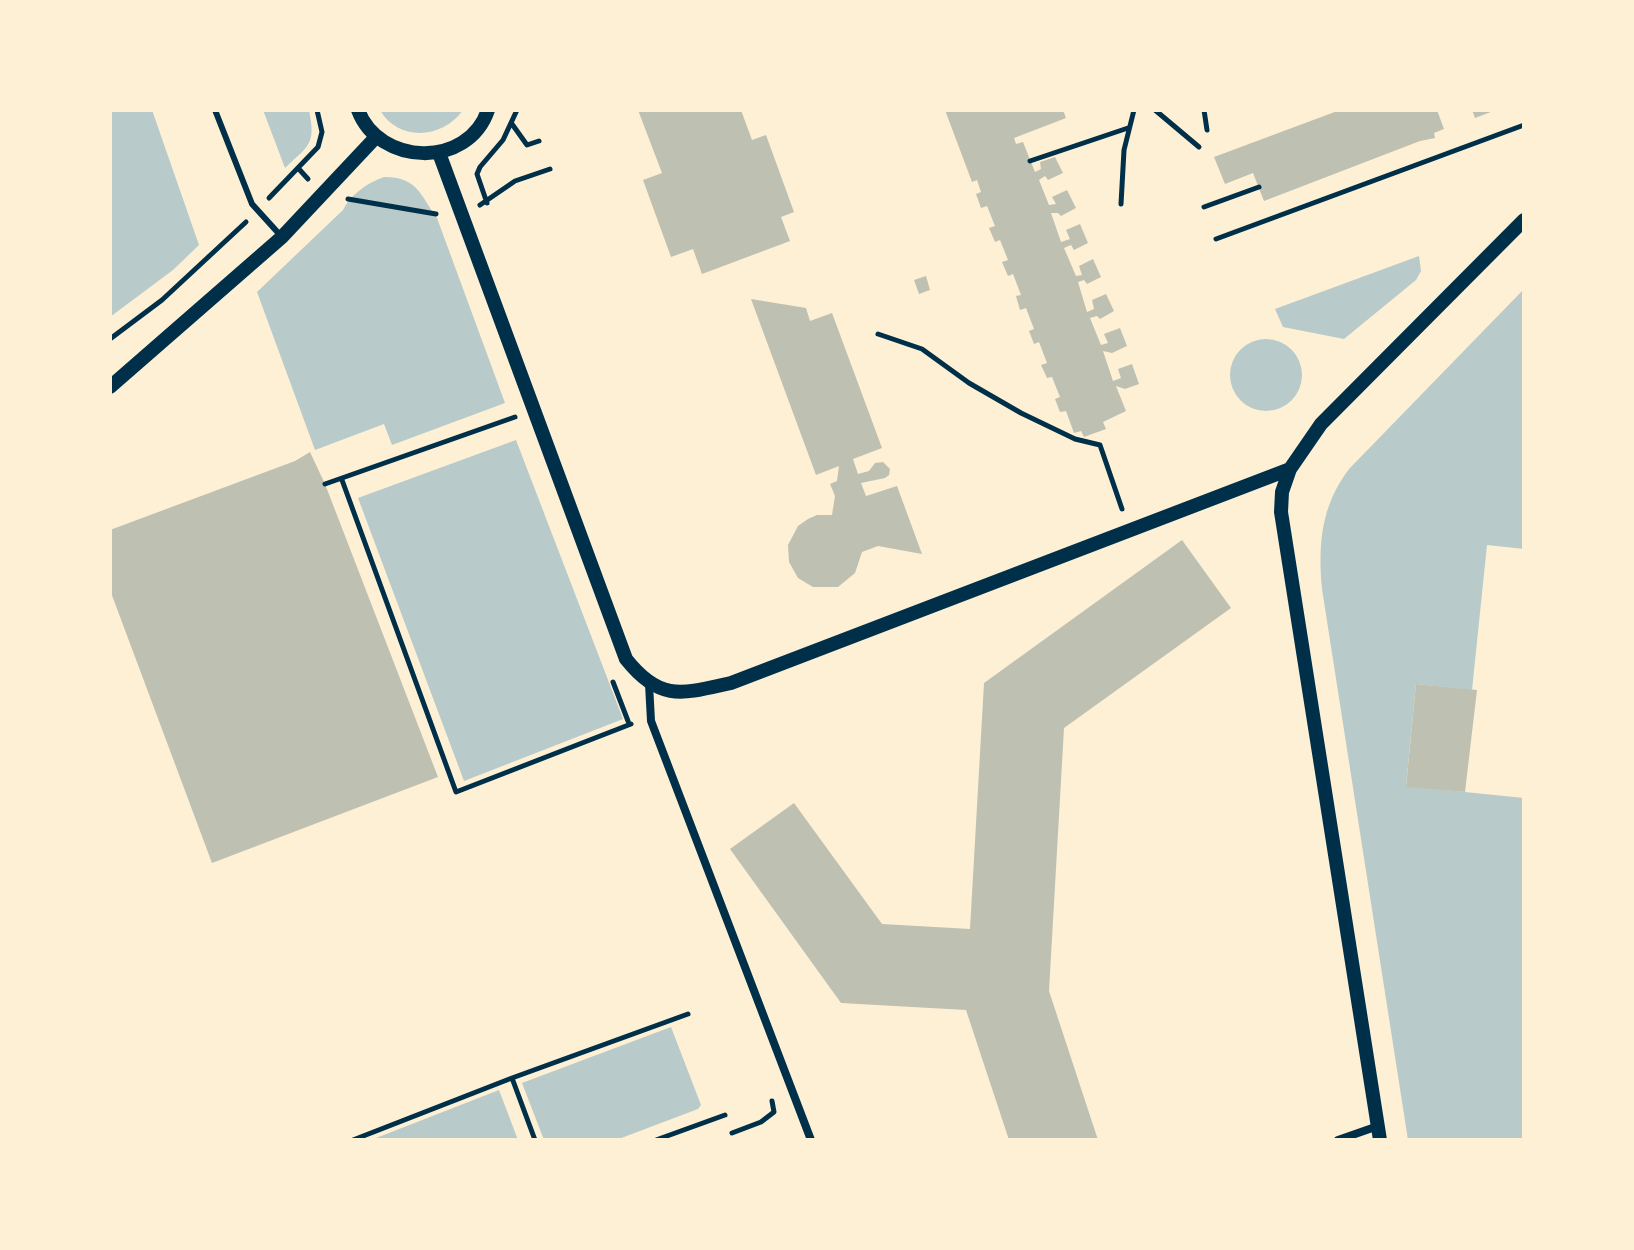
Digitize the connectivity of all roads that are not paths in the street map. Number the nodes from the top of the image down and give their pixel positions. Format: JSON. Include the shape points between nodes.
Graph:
{"nodes":[{"id":1,"x":215,"y":110,"type":"edge"},
{"id":2,"x":358,"y":110,"type":"edge"},
{"id":3,"x":488,"y":110,"type":"edge"},
{"id":4,"x":376,"y":137,"type":"junction"},
{"id":5,"x":439,"y":153,"type":"junction"},
{"id":6,"x":1524,"y":220,"type":"edge"},
{"id":7,"x":282,"y":237,"type":"junction"},
{"id":8,"x":110,"y":387,"type":"edge"},
{"id":9,"x":1290,"y":469,"type":"junction"},
{"id":10,"x":649,"y":684,"type":"junction"},
{"id":11,"x":1379,"y":1133,"type":"edge"},
{"id":12,"x":811,"y":1140,"type":"edge"},
{"id":13,"x":1338,"y":1140,"type":"edge"}],
"edges":[{"from":1,"to":7,"type":"lane","via":[[252,204]]},
{"from":2,"to":4,"type":"street"},
{"from":3,"to":5,"type":"street","via":[[474,133]]},
{"from":4,"to":5,"type":"street","via":[[395,149]]},
{"from":4,"to":7,"type":"street"},
{"from":5,"to":10,"type":"street","via":[[626,659]]},
{"from":6,"to":9,"type":"street","via":[[1321,424]]},
{"from":7,"to":8,"type":"street"},
{"from":9,"to":10,"type":"street","via":[[731,683],[669,692]]},
{"from":9,"to":11,"type":"street","via":[[1281,512]]},
{"from":10,"to":12,"type":"street","via":[[651,721]]},
{"from":11,"to":13,"type":"street"}]}
